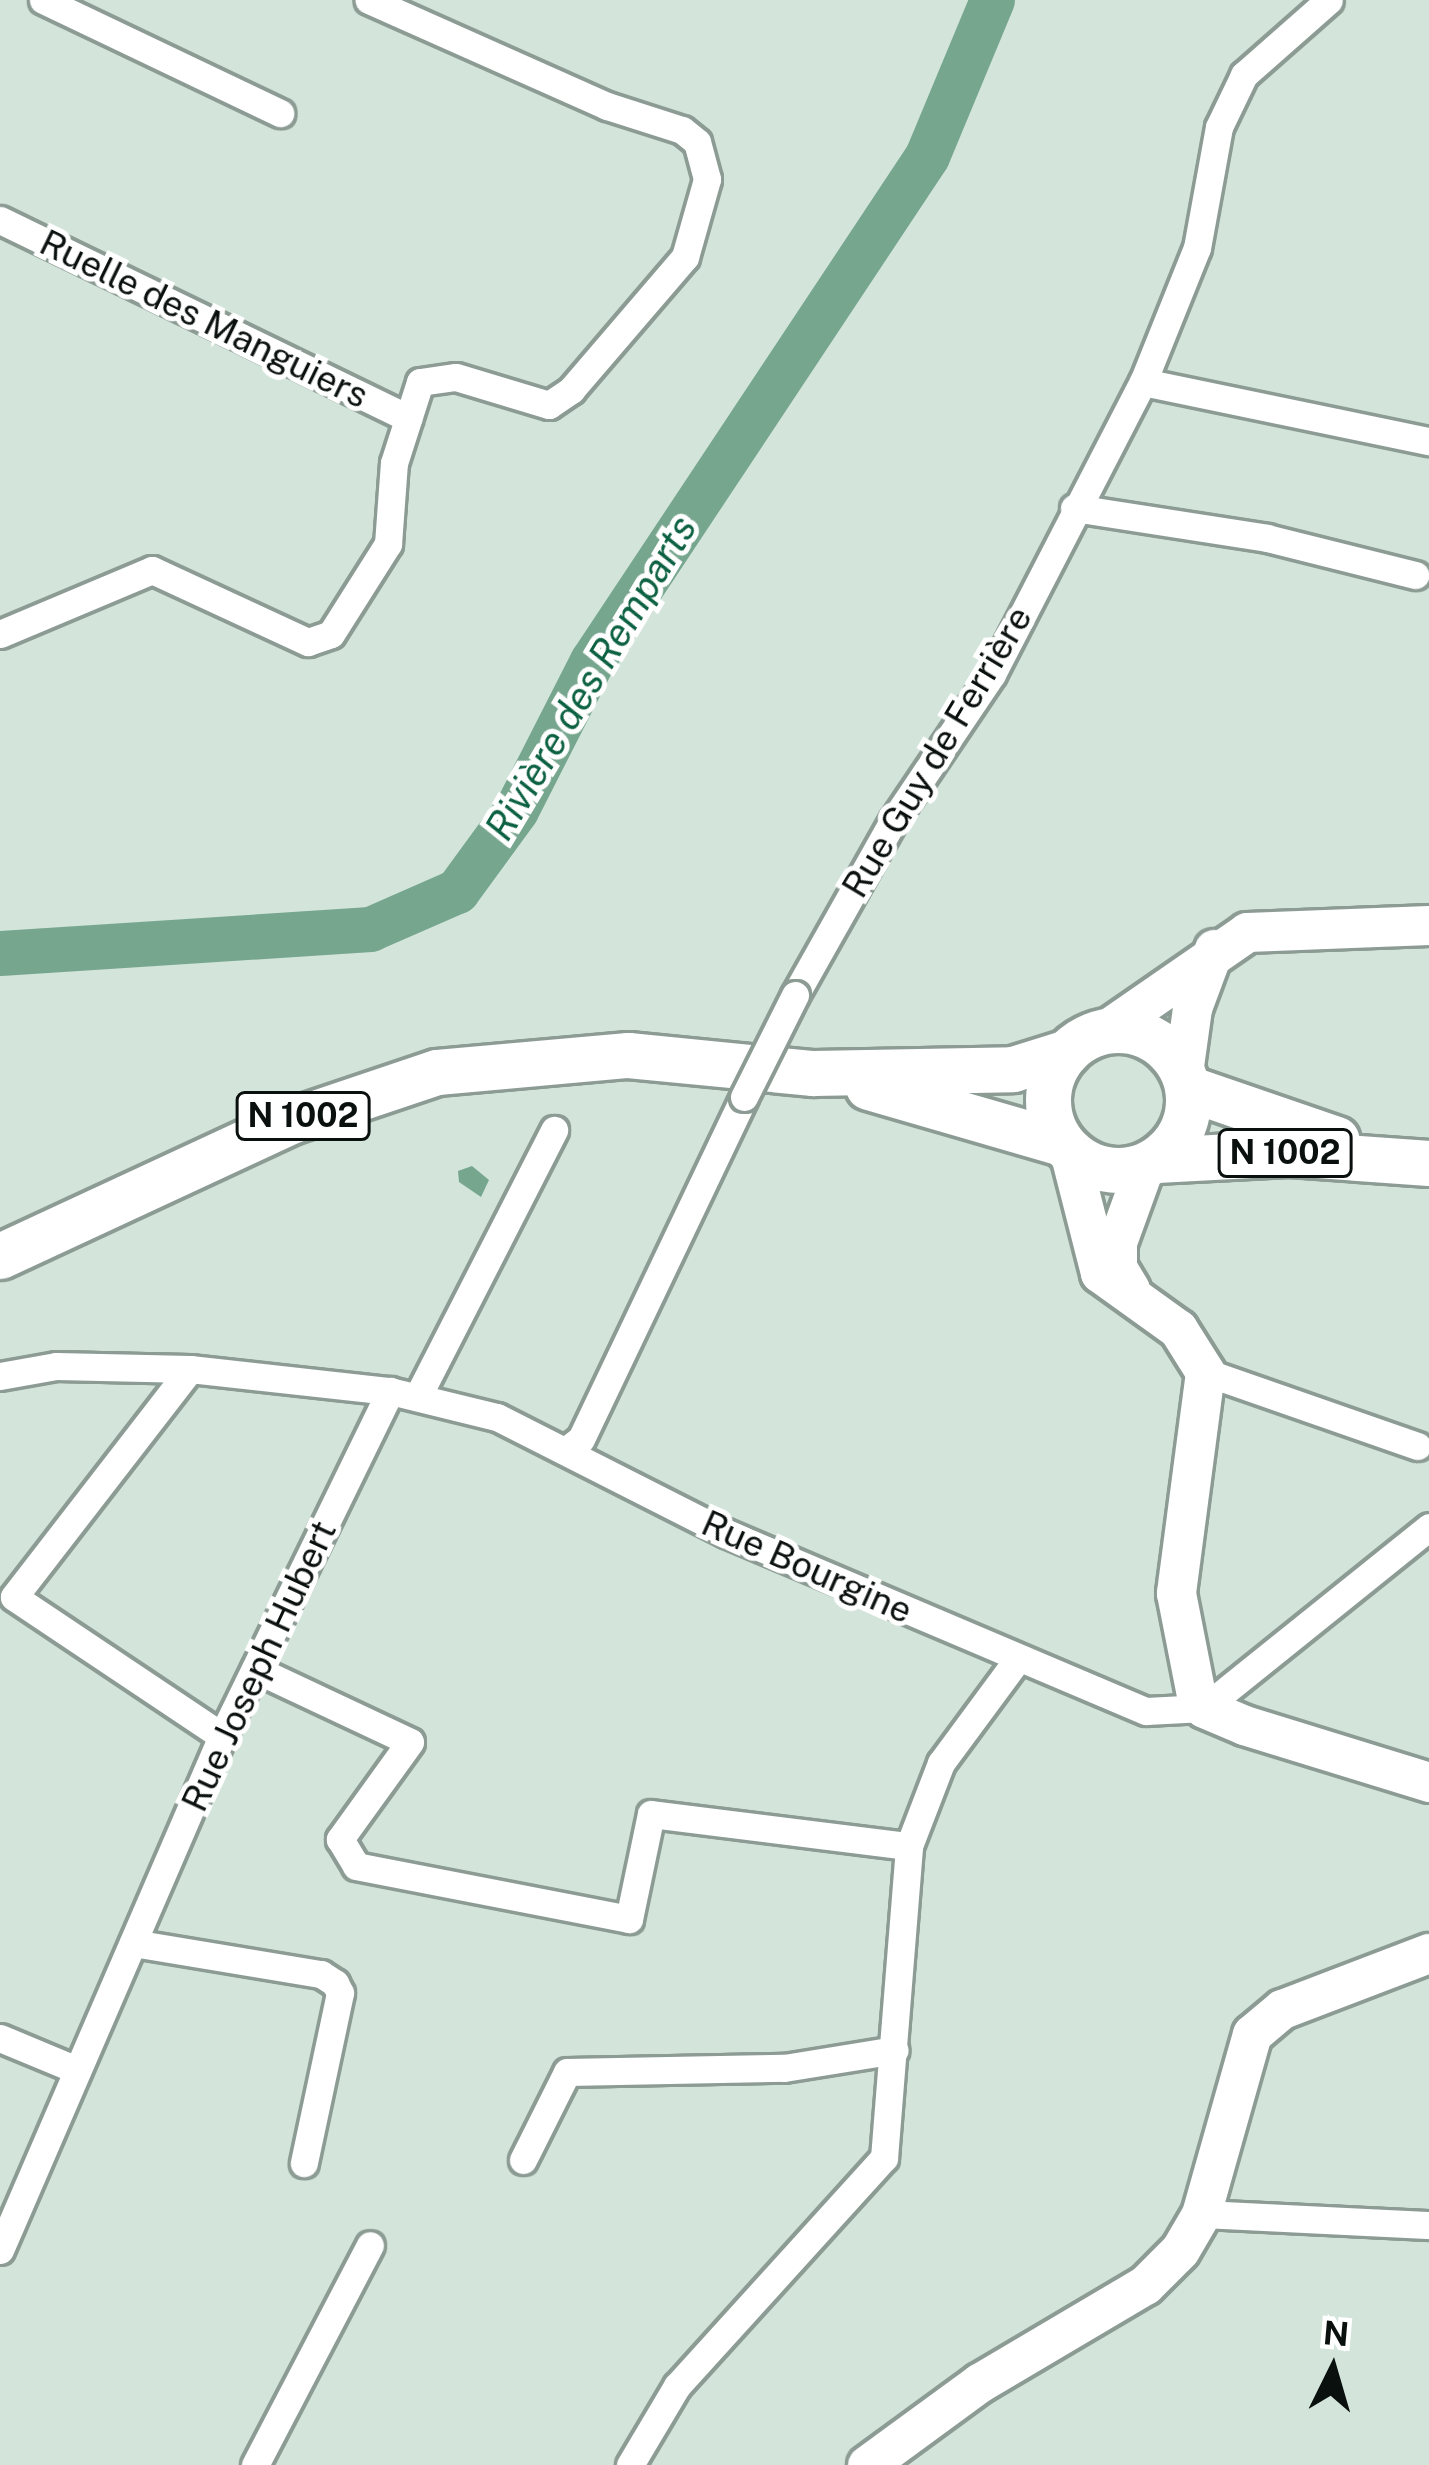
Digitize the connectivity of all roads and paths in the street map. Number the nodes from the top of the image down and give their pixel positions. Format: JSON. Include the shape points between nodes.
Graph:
{"nodes":[{"id":1,"x":43,"y":0,"type":"edge"},
{"id":2,"x":369,"y":0,"type":"edge"},
{"id":3,"x":1329,"y":0,"type":"edge"},
{"id":4,"x":280,"y":113,"type":"dead end"},
{"id":5,"x":0,"y":220,"type":"edge"},
{"id":6,"x":1143,"y":382,"type":"junction"},
{"id":7,"x":408,"y":418,"type":"junction"},
{"id":8,"x":1429,"y":441,"type":"edge"},
{"id":9,"x":1074,"y":508,"type":"junction"},
{"id":10,"x":1415,"y":575,"type":"dead end"},
{"id":11,"x":0,"y":634,"type":"edge"},
{"id":12,"x":1429,"y":925,"type":"edge"},
{"id":13,"x":1214,"y":949,"type":"junction"},
{"id":14,"x":1086,"y":1041,"type":"junction"},
{"id":15,"x":813,"y":1073,"type":"junction"},
{"id":16,"x":1186,"y":1081,"type":"junction"},
{"id":17,"x":554,"y":1130,"type":"dead end"},
{"id":18,"x":1066,"y":1147,"type":"junction"},
{"id":19,"x":1151,"y":1162,"type":"junction"},
{"id":20,"x":1421,"y":1162,"type":"edge"},
{"id":21,"x":0,"y":1256,"type":"edge"},
{"id":22,"x":1136,"y":1299,"type":"junction"},
{"id":23,"x":190,"y":1369,"type":"junction"},
{"id":24,"x":1205,"y":1372,"type":"junction"},
{"id":25,"x":0,"y":1376,"type":"edge"},
{"id":26,"x":404,"y":1394,"type":"junction"},
{"id":27,"x":1418,"y":1446,"type":"dead end"},
{"id":28,"x":568,"y":1449,"type":"junction"},
{"id":29,"x":1429,"y":1527,"type":"edge"},
{"id":30,"x":7,"y":1592,"type":"edge"},
{"id":31,"x":1017,"y":1660,"type":"junction"},
{"id":32,"x":254,"y":1669,"type":"junction"},
{"id":33,"x":1204,"y":1708,"type":"junction"},
{"id":34,"x":222,"y":1736,"type":"junction"},
{"id":35,"x":1429,"y":1782,"type":"edge"},
{"id":36,"x":910,"y":1846,"type":"junction"},
{"id":37,"x":134,"y":1943,"type":"junction"},
{"id":38,"x":1429,"y":1953,"type":"edge"},
{"id":39,"x":0,"y":2038,"type":"edge"},
{"id":40,"x":895,"y":2050,"type":"junction"},
{"id":41,"x":77,"y":2070,"type":"junction"},
{"id":42,"x":523,"y":2160,"type":"dead end"},
{"id":43,"x":304,"y":2163,"type":"dead end"},
{"id":44,"x":1201,"y":2214,"type":"junction"},
{"id":45,"x":1429,"y":2225,"type":"edge"},
{"id":46,"x":370,"y":2245,"type":"dead end"},
{"id":47,"x":0,"y":2250,"type":"edge"},
{"id":48,"x":255,"y":2465,"type":"edge"},
{"id":49,"x":630,"y":2465,"type":"edge"},
{"id":50,"x":867,"y":2465,"type":"edge"}],
"edges":[{"from":1,"to":4,"type":"street"},
{"from":2,"to":7,"type":"street","via":[[607,106],[682,130],[697,142],[707,179],[685,256],[561,398],[536,405],[439,375],[420,382]]},
{"from":3,"to":6,"type":"street","name":"Rue Guy de Ferrière","via":[[1244,75],[1219,127],[1197,248]]},
{"from":5,"to":7,"type":"street","name":"Ruelle des Manguiers"},
{"from":6,"to":8,"type":"street"},
{"from":6,"to":9,"type":"street","name":"Rue Guy de Ferrière"},
{"from":7,"to":11,"type":"street","via":[[394,463],[388,544],[331,634],[308,642],[152,570]]},
{"from":9,"to":10,"type":"street","via":[[1267,538]]},
{"from":9,"to":28,"type":"street","name":"Rue Guy de Ferrière","bridge":true,"via":[[992,674],[893,821],[795,995],[581,1439]]},
{"from":12,"to":13,"type":"main road","via":[[1270,930]]},
{"from":13,"to":14,"type":"main road"},
{"from":13,"to":16,"type":"main road","via":[[1192,1008]]},
{"from":14,"to":15,"type":"main road","number":"N 1002","via":[[1013,1069]]},
{"from":14,"to":16,"type":"main road","via":[[1151,1038]]},
{"from":14,"to":18,"type":"main road","via":[[1048,1103]]},
{"from":15,"to":18,"type":"main road","number":"N 1002"},
{"from":15,"to":21,"type":"main road","number":"N 1002","via":[[628,1055],[437,1072],[291,1121]]},
{"from":16,"to":19,"type":"main road","via":[[1181,1132]]},
{"from":16,"to":20,"type":"main road","number":"N 1002"},
{"from":17,"to":26,"type":"street"},
{"from":18,"to":19,"type":"main road","via":[[1105,1169]]},
{"from":18,"to":22,"type":"main road","via":[[1093,1259]]},
{"from":19,"to":20,"type":"main road","number":"N 1002","via":[[1289,1153]]},
{"from":19,"to":22,"type":"main road","via":[[1117,1241],[1117,1267]]},
{"from":22,"to":24,"type":"main road","via":[[1190,1341]]},
{"from":23,"to":25,"type":"street","name":"Rue Bourgine","via":[[56,1366]]},
{"from":23,"to":26,"type":"street","name":"Rue Bourgine"},
{"from":23,"to":30,"type":"street"},
{"from":24,"to":27,"type":"street"},
{"from":24,"to":33,"type":"main road","via":[[1176,1593],[1187,1670]]},
{"from":26,"to":28,"type":"street","name":"Rue Bourgine","via":[[497,1417]]},
{"from":26,"to":32,"type":"street","name":"Rue Joseph Hubert"},
{"from":28,"to":31,"type":"street","name":"Rue Bourgine","via":[[726,1533]]},
{"from":29,"to":33,"type":"street"},
{"from":30,"to":34,"type":"street"},
{"from":31,"to":33,"type":"street","name":"Rue Bourgine","via":[[1146,1711]]},
{"from":31,"to":36,"type":"street","via":[[941,1763]]},
{"from":32,"to":34,"type":"street","name":"Rue Joseph Hubert"},
{"from":32,"to":36,"type":"street","via":[[410,1742],[340,1839],[356,1866],[629,1919],[651,1814]]},
{"from":33,"to":35,"type":"main road"},
{"from":34,"to":37,"type":"street","name":"Rue Joseph Hubert"},
{"from":36,"to":40,"type":"street"},
{"from":37,"to":41,"type":"street","name":"Rue Joseph Hubert"},
{"from":37,"to":43,"type":"street","via":[[321,1974],[335,1983],[340,1994]]},
{"from":38,"to":44,"type":"main road","via":[[1282,2009],[1252,2034]]},
{"from":39,"to":41,"type":"street"},
{"from":40,"to":42,"type":"street","via":[[784,2068],[567,2072]]},
{"from":40,"to":49,"type":"street","via":[[884,2158],[677,2386]]},
{"from":41,"to":47,"type":"street","name":"Rue Joseph Hubert"},
{"from":44,"to":45,"type":"street"},
{"from":44,"to":50,"type":"main road","via":[[1145,2285],[979,2383]]},
{"from":46,"to":48,"type":"street"}]}
